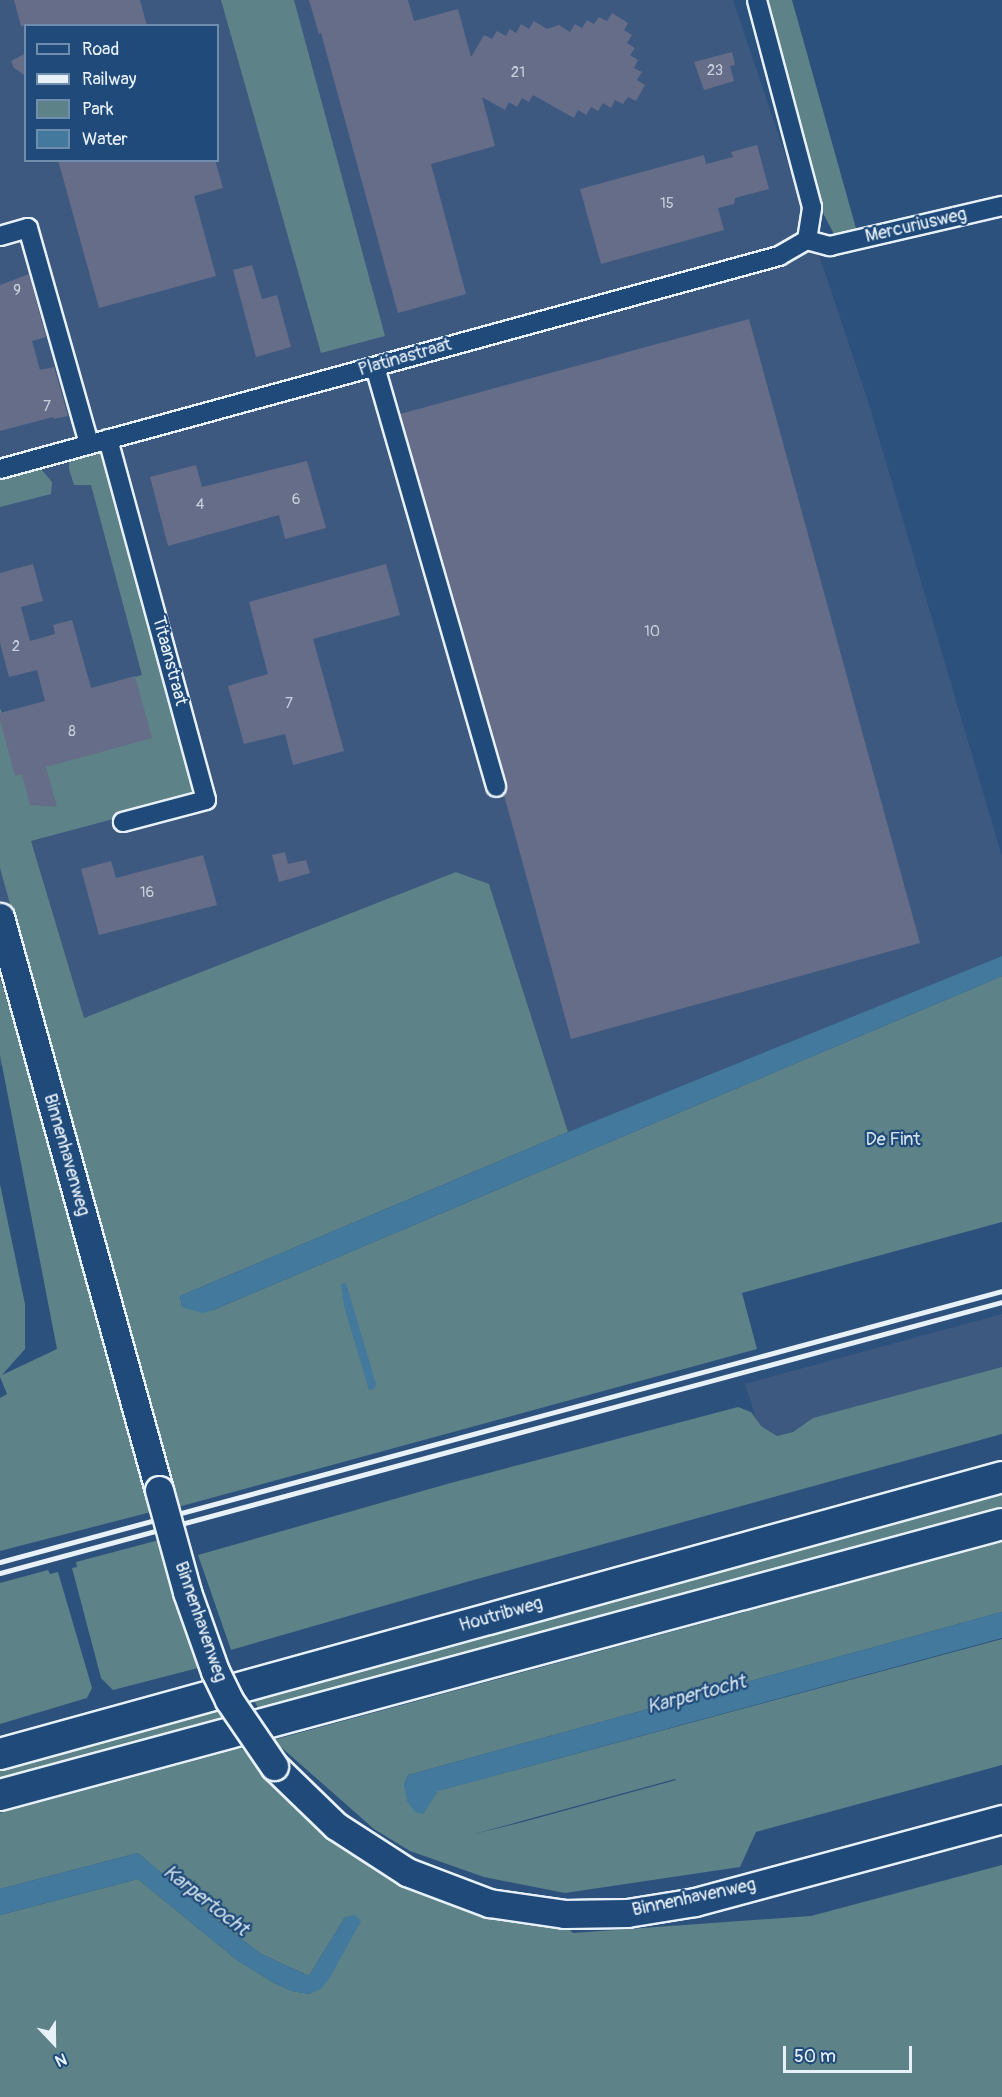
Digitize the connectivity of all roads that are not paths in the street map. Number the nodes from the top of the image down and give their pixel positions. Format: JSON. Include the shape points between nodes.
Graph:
{"nodes":[{"id":1,"x":757,"y":0,"type":"edge"},
{"id":2,"x":1002,"y":206,"type":"edge"},
{"id":3,"x":0,"y":236,"type":"edge"},
{"id":4,"x":807,"y":240,"type":"junction"},
{"id":5,"x":375,"y":367,"type":"junction"},
{"id":6,"x":108,"y":439,"type":"junction"},
{"id":7,"x":89,"y":443,"type":"junction"},
{"id":8,"x":0,"y":469,"type":"edge"},
{"id":9,"x":496,"y":788,"type":"dead end"},
{"id":10,"x":123,"y":822,"type":"dead end"},
{"id":11,"x":0,"y":917,"type":"edge"},
{"id":12,"x":1002,"y":1478,"type":"edge"},
{"id":13,"x":1002,"y":1524,"type":"edge"},
{"id":14,"x":0,"y":1754,"type":"edge"},
{"id":15,"x":0,"y":1795,"type":"edge"},
{"id":16,"x":1002,"y":1819,"type":"edge"}],
"edges":[{"from":1,"to":4,"type":"street","via":[[812,207]]},
{"from":2,"to":4,"type":"street","name":"Mercuriusweg","via":[[830,246]]},
{"from":3,"to":7,"type":"street","via":[[28,228]]},
{"from":4,"to":5,"type":"street","name":"Platinastraat","via":[[780,256]]},
{"from":5,"to":6,"type":"street","name":"Platinastraat"},
{"from":5,"to":9,"type":"street"},
{"from":6,"to":7,"type":"street","name":"Platinastraat"},
{"from":6,"to":10,"type":"street","name":"Titaanstraat","via":[[206,800]]},
{"from":7,"to":8,"type":"street","name":"Platinastraat"},
{"from":11,"to":16,"type":"main road","name":"Binnenhavenweg","bridge":true,"via":[[187,1592],[215,1671],[246,1728],[274,1766],[336,1826],[391,1864],[467,1896],[547,1913],[607,1914],[671,1906]]},
{"from":12,"to":14,"type":"main road","name":"Houtribweg"},
{"from":13,"to":15,"type":"main road"}]}
